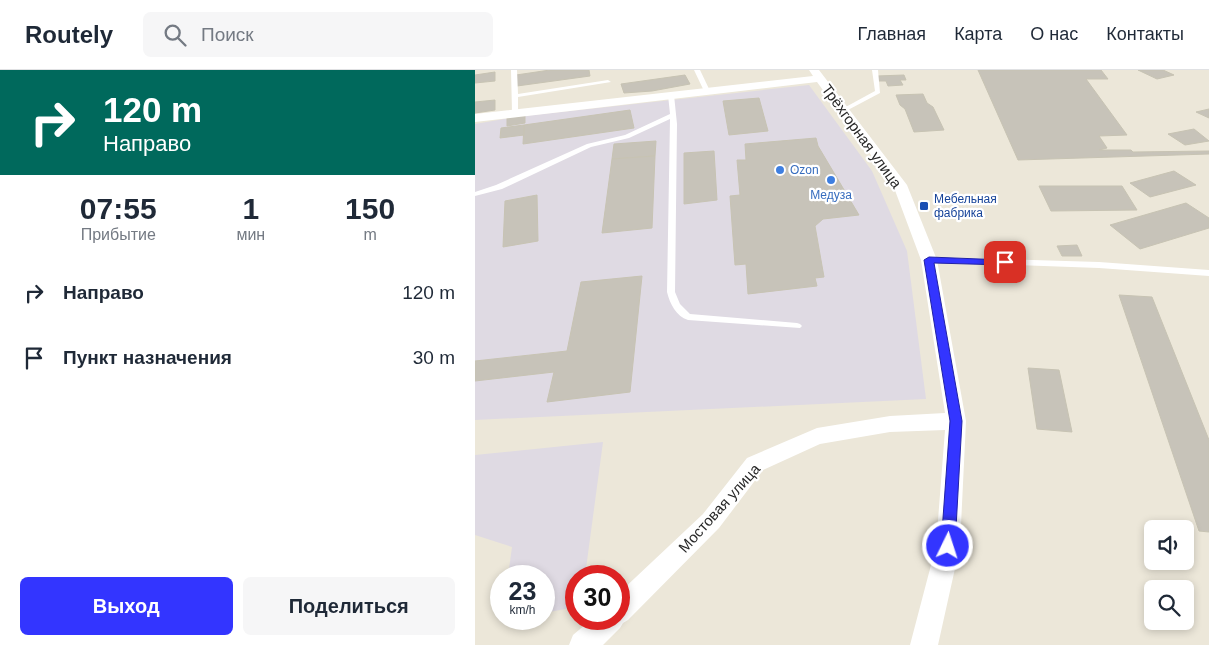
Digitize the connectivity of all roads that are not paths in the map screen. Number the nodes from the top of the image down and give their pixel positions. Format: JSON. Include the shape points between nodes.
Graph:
{"nodes":[{"id":1,"x":514,"y":70,"type":"edge"},
{"id":2,"x":697,"y":70,"type":"edge"},
{"id":3,"x":875,"y":70,"type":"edge"},
{"id":4,"x":817,"y":74,"type":"edge"},
{"id":5,"x":608,"y":82,"type":"dead end"},
{"id":6,"x":707,"y":91,"type":"junction"},
{"id":7,"x":671,"y":95,"type":"junction"},
{"id":8,"x":515,"y":96,"type":"junction"},
{"id":9,"x":844,"y":110,"type":"junction"},
{"id":10,"x":515,"y":112,"type":"junction"},
{"id":11,"x":673,"y":115,"type":"junction"},
{"id":12,"x":475,"y":118,"type":"edge"},
{"id":13,"x":475,"y":194,"type":"edge"},
{"id":14,"x":929,"y":260,"type":"junction"},
{"id":15,"x":1209,"y":273,"type":"edge"},
{"id":16,"x":797,"y":326,"type":"dead end"},
{"id":17,"x":956,"y":421,"type":"junction"},
{"id":18,"x":630,"y":600,"type":"edge"},
{"id":19,"x":599,"y":630,"type":"edge"},
{"id":20,"x":583,"y":645,"type":"edge"},
{"id":21,"x":924,"y":645,"type":"edge"}],
"edges":[{"from":1,"to":8,"type":"lane"},
{"from":2,"to":6,"type":"lane"},
{"from":3,"to":9,"type":"lane","via":[[879,92]]},
{"from":4,"to":6,"type":"street"},
{"from":4,"to":9,"type":"street","name":"Трёхгорная улица"},
{"from":5,"to":8,"type":"lane"},
{"from":6,"to":7,"type":"street"},
{"from":7,"to":10,"type":"street"},
{"from":7,"to":11,"type":"lane"},
{"from":8,"to":10,"type":"lane"},
{"from":9,"to":14,"type":"street","name":"Трёхгорная улица","via":[[900,185]]},
{"from":10,"to":12,"type":"street"},
{"from":11,"to":13,"type":"lane","via":[[627,137],[589,145],[499,187]]},
{"from":11,"to":16,"type":"lane","via":[[673,301],[688,317]]},
{"from":14,"to":15,"type":"lane","via":[[1099,265]]},
{"from":14,"to":17,"type":"street","name":"Трёхгорная улица"},
{"from":17,"to":18,"type":"street","name":"Мостовая улица","via":[[890,424],[817,436],[755,464],[711,521]]},
{"from":17,"to":21,"type":"street","name":"Трёхгорная улица","via":[[948,546]]},
{"from":19,"to":20,"type":"street"}]}
